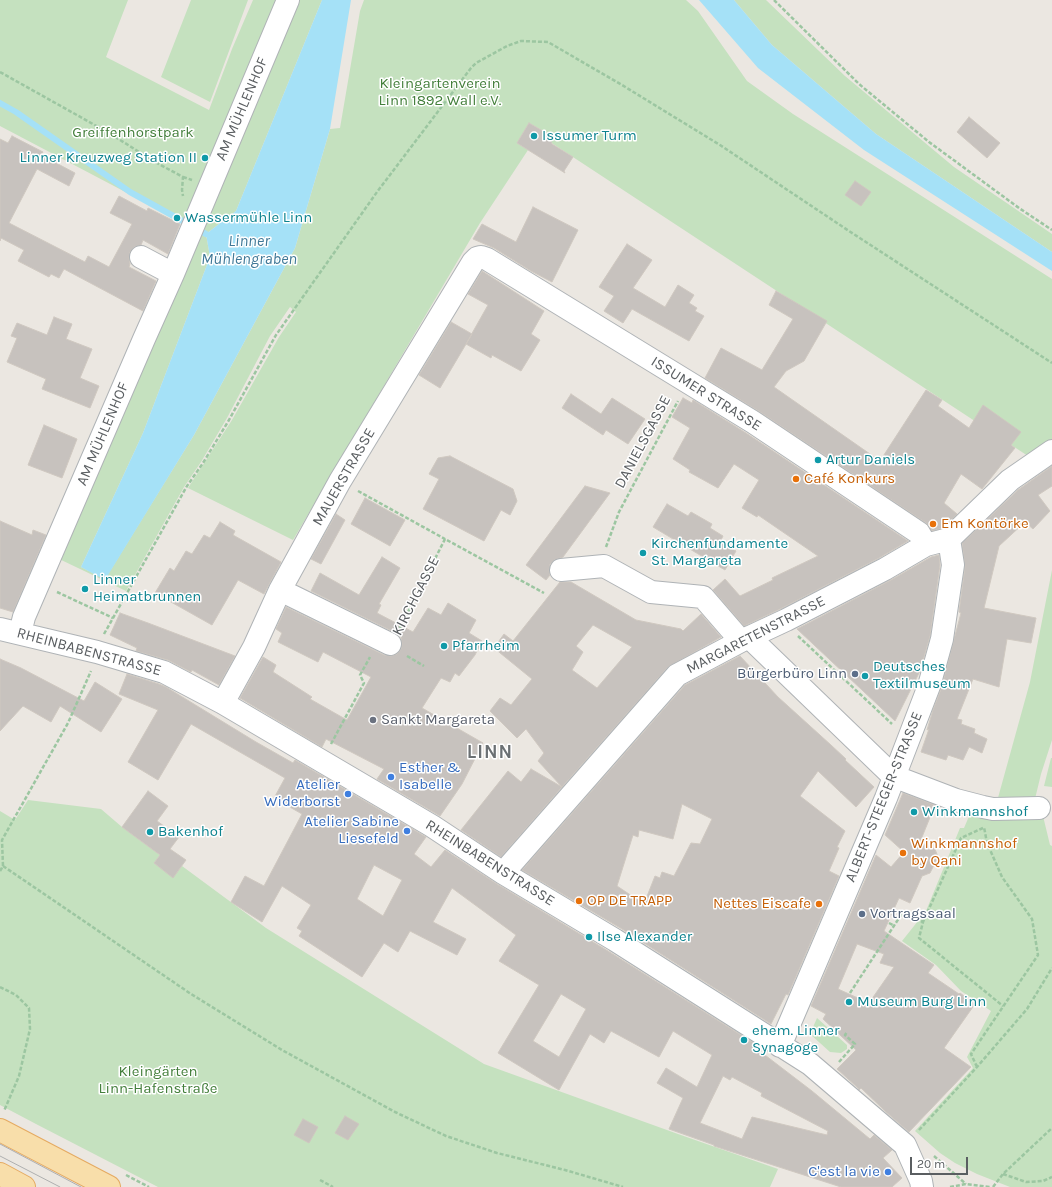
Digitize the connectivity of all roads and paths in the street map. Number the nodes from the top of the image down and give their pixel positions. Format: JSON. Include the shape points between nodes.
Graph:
{"nodes":[{"id":1,"x":288,"y":0,"type":"edge"},
{"id":2,"x":774,"y":0,"type":"edge"},
{"id":3,"x":0,"y":72,"type":"edge"},
{"id":4,"x":193,"y":227,"type":"junction"},
{"id":5,"x":1052,"y":230,"type":"edge"},
{"id":6,"x":141,"y":257,"type":"dead end"},
{"id":7,"x":476,"y":258,"type":"joint"},
{"id":8,"x":173,"y":274,"type":"junction"},
{"id":9,"x":688,"y":383,"type":"junction"},
{"id":10,"x":1052,"y":451,"type":"edge"},
{"id":11,"x":340,"y":481,"type":"junction"},
{"id":12,"x":445,"y":539,"type":"junction"},
{"id":13,"x":949,"y":539,"type":"junction"},
{"id":14,"x":926,"y":545,"type":"junction"},
{"id":15,"x":604,"y":566,"type":"junction"},
{"id":16,"x":562,"y":570,"type":"dead end"},
{"id":17,"x":38,"y":584,"type":"junction"},
{"id":18,"x":280,"y":590,"type":"junction"},
{"id":19,"x":544,"y":593,"type":"dead end"},
{"id":20,"x":113,"y":618,"type":"dead end"},
{"id":21,"x":786,"y":620,"type":"junction"},
{"id":22,"x":10,"y":631,"type":"edge"},
{"id":23,"x":745,"y":639,"type":"junction"},
{"id":24,"x":382,"y":647,"type":"junction"},
{"id":25,"x":97,"y":652,"type":"junction"},
{"id":26,"x":223,"y":703,"type":"junction"},
{"id":27,"x":910,"y":734,"type":"junction"},
{"id":28,"x":322,"y":760,"type":"junction"},
{"id":29,"x":894,"y":776,"type":"junction"},
{"id":30,"x":1037,"y":808,"type":"dead end"},
{"id":31,"x":987,"y":814,"type":"junction"},
{"id":32,"x":1,"y":840,"type":"edge"},
{"id":33,"x":3,"y":866,"type":"junction"},
{"id":34,"x":0,"y":871,"type":"edge"},
{"id":35,"x":503,"y":873,"type":"junction"},
{"id":36,"x":923,"y":922,"type":"junction"},
{"id":37,"x":888,"y":923,"type":"dead end"},
{"id":38,"x":895,"y":926,"type":"junction"},
{"id":39,"x":1052,"y":968,"type":"edge"},
{"id":40,"x":0,"y":987,"type":"edge"},
{"id":41,"x":850,"y":992,"type":"dead end"},
{"id":42,"x":1002,"y":1006,"type":"junction"},
{"id":43,"x":847,"y":1032,"type":"dead end"},
{"id":44,"x":780,"y":1046,"type":"junction"},
{"id":45,"x":977,"y":1067,"type":"junction"},
{"id":46,"x":824,"y":1077,"type":"junction"},
{"id":47,"x":2,"y":1120,"type":"edge"},
{"id":48,"x":1052,"y":1128,"type":"edge"},
{"id":49,"x":905,"y":1145,"type":"junction"},
{"id":50,"x":933,"y":1156,"type":"dead end"},
{"id":51,"x":0,"y":1174,"type":"edge"},
{"id":52,"x":1003,"y":1174,"type":"junction"},
{"id":53,"x":1052,"y":1178,"type":"edge"},
{"id":54,"x":320,"y":1180,"type":"dead end"},
{"id":55,"x":966,"y":1184,"type":"junction"},
{"id":56,"x":24,"y":1187,"type":"edge"},
{"id":57,"x":110,"y":1187,"type":"edge"},
{"id":58,"x":333,"y":1187,"type":"edge"},
{"id":59,"x":623,"y":1187,"type":"edge"},
{"id":60,"x":922,"y":1187,"type":"edge"},
{"id":61,"x":950,"y":1187,"type":"edge"},
{"id":62,"x":992,"y":1187,"type":"edge"}],
"edges":[{"from":1,"to":4,"type":"street","name":"AM MÜHLENHOF"},
{"from":2,"to":5,"type":"path","via":[[859,84],[912,128]]},
{"from":3,"to":4,"type":"path","via":[[183,177],[182,190]]},
{"from":4,"to":8,"type":"street","name":"AM MÜHLENHOF"},
{"from":6,"to":8,"type":"street"},
{"from":7,"to":9,"type":"street","name":"ISSUMER STRASSE","via":[[487,259]]},
{"from":7,"to":11,"type":"street","name":"MAUERSTRASSE"},
{"from":8,"to":17,"type":"street","name":"AM MÜHLENHOF"},
{"from":9,"to":14,"type":"street","name":"ISSUMER STRASSE","via":[[753,422],[919,533]]},
{"from":9,"to":15,"type":"path","name":"DANIELSGASSE","via":[[619,512],[606,548]]},
{"from":10,"to":13,"type":"street","name":"MARGARETENSTRASSE","via":[[1010,480]]},
{"from":11,"to":12,"type":"path"},
{"from":11,"to":18,"type":"street","name":"MAUERSTRASSE"},
{"from":12,"to":19,"type":"path","name":"KIRCHGASSE"},
{"from":12,"to":24,"type":"path","name":"KIRCHGASSE","via":[[394,640]]},
{"from":13,"to":14,"type":"street","name":"MARGARETENSTRASSE"},
{"from":13,"to":27,"type":"street","name":"ALBERT-STEEGER-STRASSE","via":[[953,565],[942,639],[929,686]]},
{"from":14,"to":21,"type":"street","name":"MARGARETENSTRASSE"},
{"from":15,"to":16,"type":"street"},
{"from":15,"to":23,"type":"street","via":[[651,592],[703,597]]},
{"from":17,"to":20,"type":"path"},
{"from":17,"to":22,"type":"street","name":"AM MÜHLENHOF","via":[[24,617]]},
{"from":18,"to":24,"type":"street","name":"KIRCHGASSE"},
{"from":18,"to":26,"type":"street","name":"MAUERSTRASSE","via":[[254,647]]},
{"from":21,"to":23,"type":"street","name":"MARGARETENSTRASSE"},
{"from":21,"to":27,"type":"path","via":[[793,630],[895,727]]},
{"from":22,"to":25,"type":"street","name":"RHEINBABENSTRASSE"},
{"from":23,"to":29,"type":"street"},
{"from":23,"to":35,"type":"street","name":"MARGARETENSTRASSE","via":[[677,675]]},
{"from":24,"to":28,"type":"path","via":[[360,675],[364,683]]},
{"from":25,"to":26,"type":"street","name":"RHEINBABENSTRASSE","via":[[164,672]]},
{"from":25,"to":32,"type":"path","via":[[68,723]]},
{"from":26,"to":28,"type":"street","name":"RHEINBABENSTRASSE"},
{"from":27,"to":29,"type":"street","name":"ALBERT-STEEGER-STRASSE"},
{"from":28,"to":35,"type":"street","name":"RHEINBABENSTRASSE","via":[[432,826]]},
{"from":29,"to":31,"type":"street"},
{"from":29,"to":44,"type":"street","name":"ALBERT-STEEGER-STRASSE"},
{"from":30,"to":31,"type":"street"},
{"from":31,"to":36,"type":"path","via":[[961,838]]},
{"from":31,"to":42,"type":"path","via":[[986,843],[1002,877],[1032,919],[1038,955]]},
{"from":32,"to":33,"type":"path"},
{"from":33,"to":34,"type":"path"},
{"from":33,"to":59,"type":"path","via":[[191,994],[282,1050],[395,1112],[446,1136],[497,1153]]},
{"from":35,"to":44,"type":"street","name":"RHEINBABENSTRASSE","via":[[615,940]]},
{"from":36,"to":38,"type":"path","via":[[901,915]]},
{"from":36,"to":42,"type":"path","via":[[919,938]]},
{"from":37,"to":38,"type":"path"},
{"from":38,"to":41,"type":"path"},
{"from":39,"to":45,"type":"path","via":[[1027,1009]]},
{"from":40,"to":47,"type":"path","via":[[16,995],[29,1008],[30,1022],[19,1076]]},
{"from":42,"to":45,"type":"path","via":[[971,1054]]},
{"from":43,"to":46,"type":"path","via":[[845,1035],[855,1044]]},
{"from":44,"to":46,"type":"street","name":"RHEINBABENSTRASSE","via":[[810,1064]]},
{"from":45,"to":49,"type":"path"},
{"from":46,"to":49,"type":"street","name":"RHEINBABENSTRASSE"},
{"from":47,"to":57,"type":"main road"},
{"from":48,"to":52,"type":"path"},
{"from":49,"to":60,"type":"street","name":"RHEINBABENSTRASSE"},
{"from":50,"to":55,"type":"path"},
{"from":51,"to":56,"type":"main road"},
{"from":52,"to":53,"type":"path","via":[[1026,1182]]},
{"from":52,"to":62,"type":"path"},
{"from":54,"to":58,"type":"path"},
{"from":55,"to":61,"type":"path"},
{"from":55,"to":62,"type":"path"}]}
